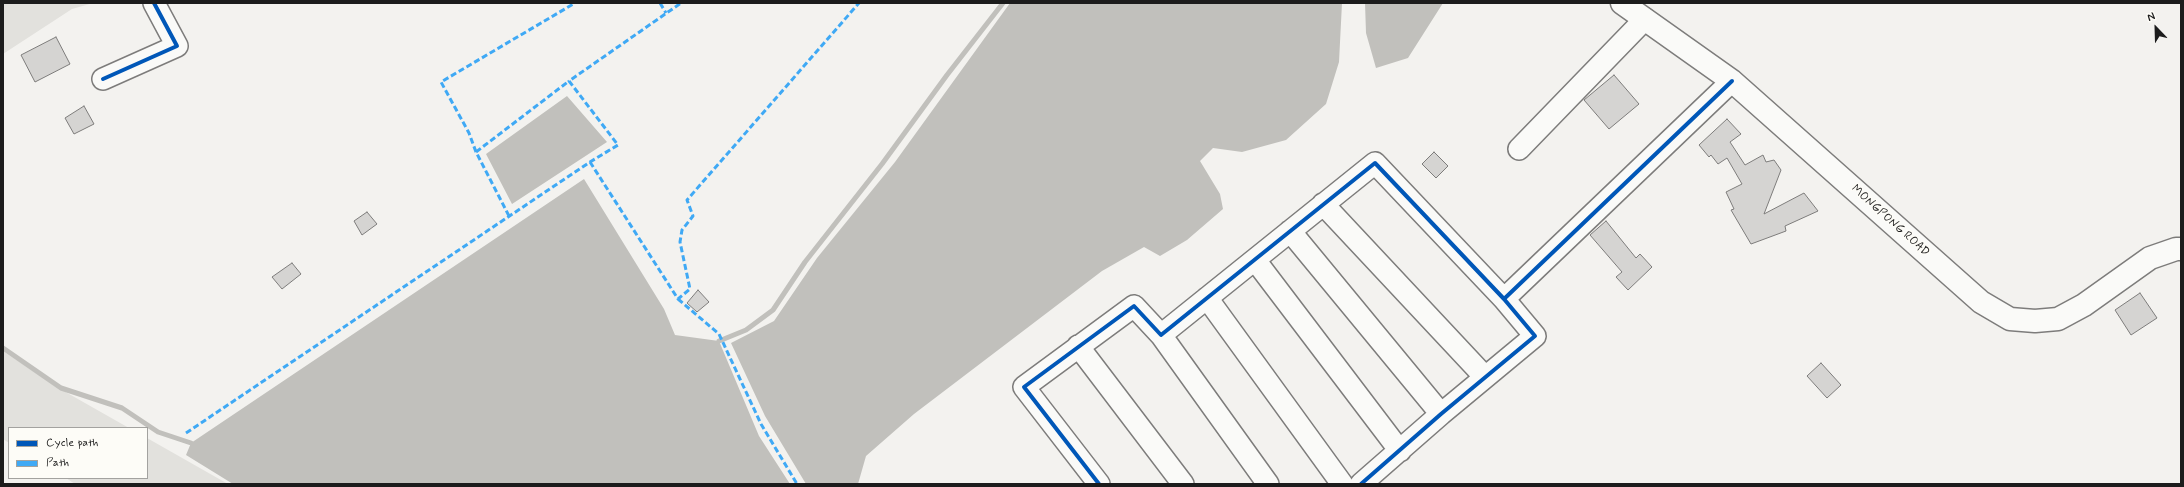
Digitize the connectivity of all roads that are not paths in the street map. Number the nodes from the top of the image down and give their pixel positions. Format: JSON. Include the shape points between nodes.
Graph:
{"nodes":[{"id":1,"x":154,"y":3,"type":"edge"},
{"id":2,"x":1636,"y":9,"type":"edge"},
{"id":3,"x":103,"y":79,"type":"dead end"},
{"id":4,"x":1732,"y":81,"type":"junction"},
{"id":5,"x":1519,"y":149,"type":"dead end"},
{"id":6,"x":1323,"y":204,"type":"junction"},
{"id":7,"x":1290,"y":231,"type":"junction"},
{"id":8,"x":2181,"y":249,"type":"edge"},
{"id":9,"x":1255,"y":260,"type":"junction"},
{"id":10,"x":1207,"y":298,"type":"junction"},
{"id":11,"x":1504,"y":299,"type":"junction"},
{"id":12,"x":1161,"y":335,"type":"junction"},
{"id":13,"x":1078,"y":346,"type":"junction"},
{"id":14,"x":1485,"y":377,"type":"junction"},
{"id":15,"x":1441,"y":414,"type":"junction"},
{"id":16,"x":1400,"y":451,"type":"junction"},
{"id":17,"x":1099,"y":484,"type":"edge"},
{"id":18,"x":1183,"y":484,"type":"edge"},
{"id":19,"x":1268,"y":484,"type":"edge"},
{"id":20,"x":1342,"y":484,"type":"edge"},
{"id":21,"x":1361,"y":484,"type":"edge"}],
"edges":[{"from":1,"to":3,"type":"street","via":[[177,46]]},
{"from":2,"to":4,"type":"main road","name":"MONGPONG ROAD"},
{"from":2,"to":5,"type":"street"},
{"from":4,"to":8,"type":"main road","name":"MONGPONG ROAD","via":[[1981,302],[2010,319],[2058,319],[2084,305],[2150,258]]},
{"from":4,"to":11,"type":"street"},
{"from":6,"to":7,"type":"street"},
{"from":6,"to":11,"type":"street","via":[[1375,163]]},
{"from":6,"to":14,"type":"street"},
{"from":7,"to":9,"type":"street"},
{"from":7,"to":15,"type":"street"},
{"from":9,"to":10,"type":"street"},
{"from":9,"to":16,"type":"street"},
{"from":10,"to":12,"type":"street"},
{"from":10,"to":20,"type":"street"},
{"from":11,"to":14,"type":"street","via":[[1535,336]]},
{"from":12,"to":13,"type":"street","via":[[1134,306]]},
{"from":12,"to":19,"type":"street"},
{"from":13,"to":17,"type":"street","via":[[1024,387]]},
{"from":13,"to":18,"type":"street"},
{"from":14,"to":15,"type":"street"},
{"from":15,"to":16,"type":"street"},
{"from":16,"to":21,"type":"street"}]}
